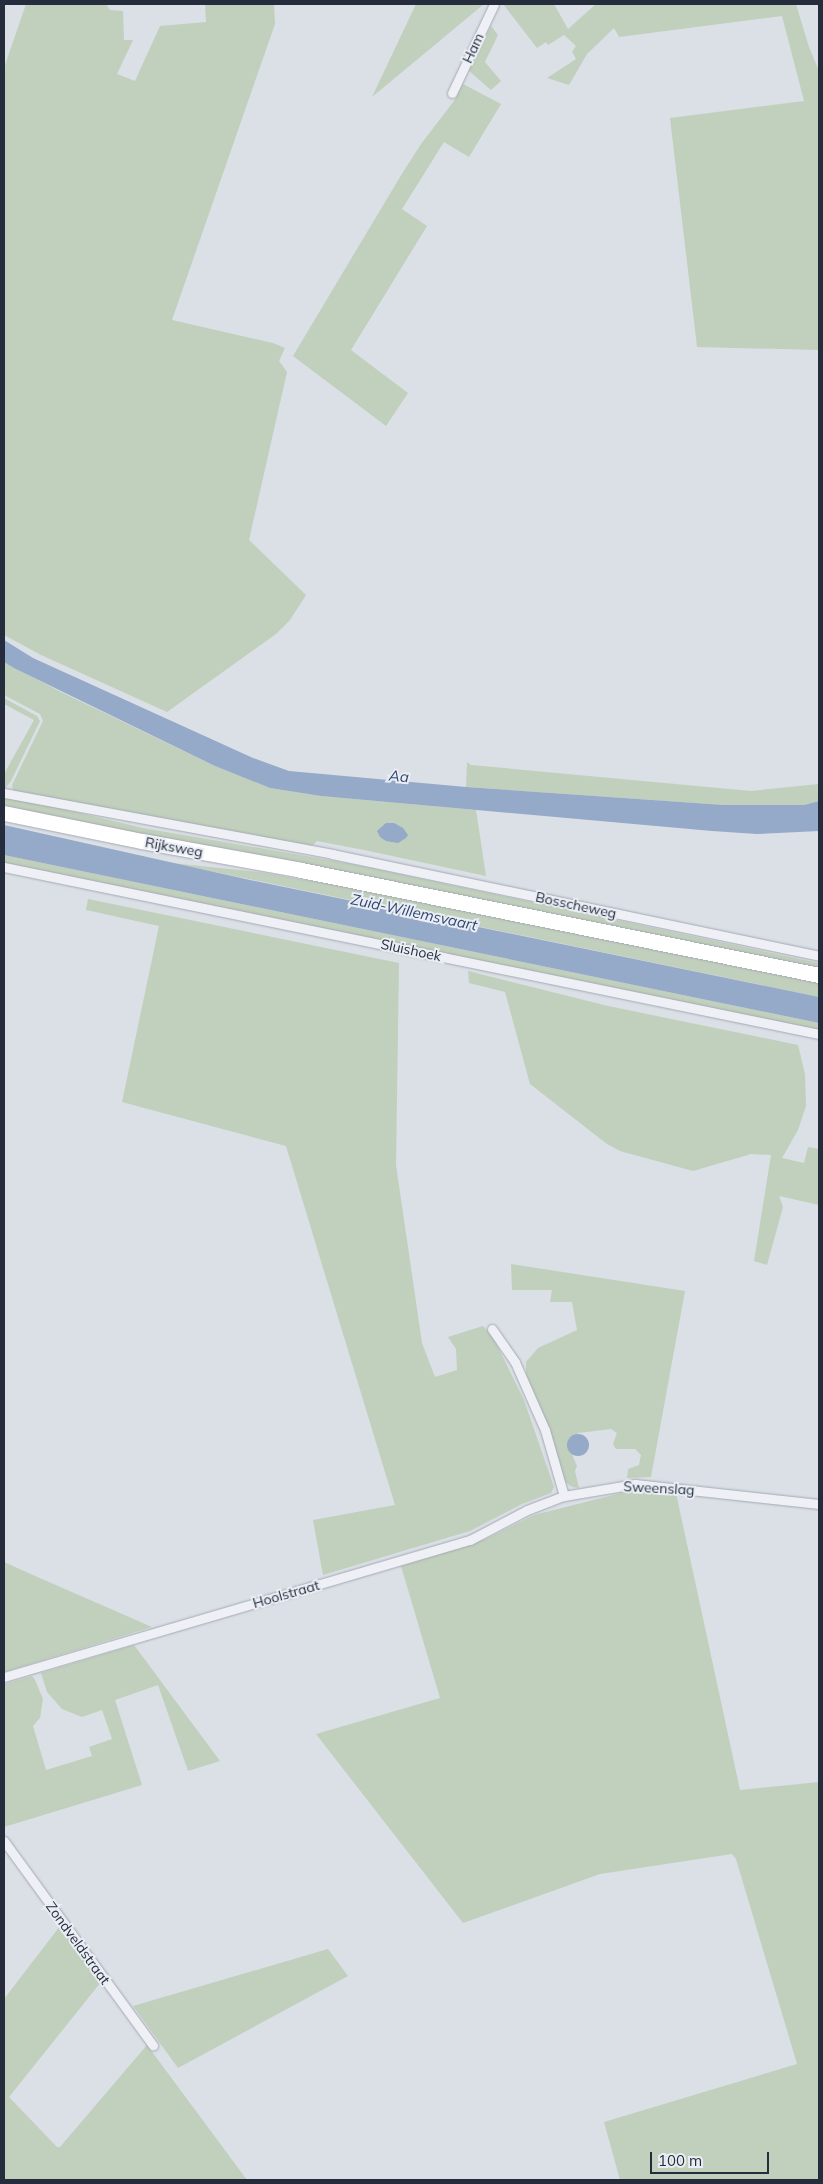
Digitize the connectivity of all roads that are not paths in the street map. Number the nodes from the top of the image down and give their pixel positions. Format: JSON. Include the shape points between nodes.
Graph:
{"nodes":[{"id":1,"x":494,"y":4,"type":"edge"},
{"id":2,"x":452,"y":93,"type":"dead end"},
{"id":3,"x":4,"y":793,"type":"edge"},
{"id":4,"x":4,"y":813,"type":"edge"},
{"id":5,"x":332,"y":854,"type":"joint"},
{"id":6,"x":4,"y":866,"type":"edge"},
{"id":7,"x":344,"y":878,"type":"joint"},
{"id":8,"x":819,"y":956,"type":"edge"},
{"id":9,"x":819,"y":976,"type":"edge"},
{"id":10,"x":819,"y":1034,"type":"edge"},
{"id":11,"x":492,"y":1329,"type":"dead end"},
{"id":12,"x":564,"y":1496,"type":"junction"},
{"id":13,"x":819,"y":1504,"type":"edge"},
{"id":14,"x":4,"y":1677,"type":"edge"},
{"id":15,"x":4,"y":1840,"type":"edge"},
{"id":16,"x":153,"y":2045,"type":"dead end"}],
"edges":[{"from":1,"to":2,"type":"street","name":"Ham"},
{"from":3,"to":5,"type":"street","name":"Rijksweg"},
{"from":4,"to":7,"type":"main road","name":"Rijksweg"},
{"from":5,"to":8,"type":"street","name":"Bosscheweg"},
{"from":6,"to":10,"type":"street","name":"Sluishoek"},
{"from":7,"to":9,"type":"main road","name":"Bosscheweg"},
{"from":11,"to":12,"type":"street","via":[[516,1362],[545,1430]]},
{"from":12,"to":13,"type":"street","name":"Sweenslag","via":[[635,1484]]},
{"from":12,"to":14,"type":"street","name":"Hoolstraat","via":[[527,1510],[470,1540]]},
{"from":15,"to":16,"type":"street","name":"Zondveldstraat"}]}
